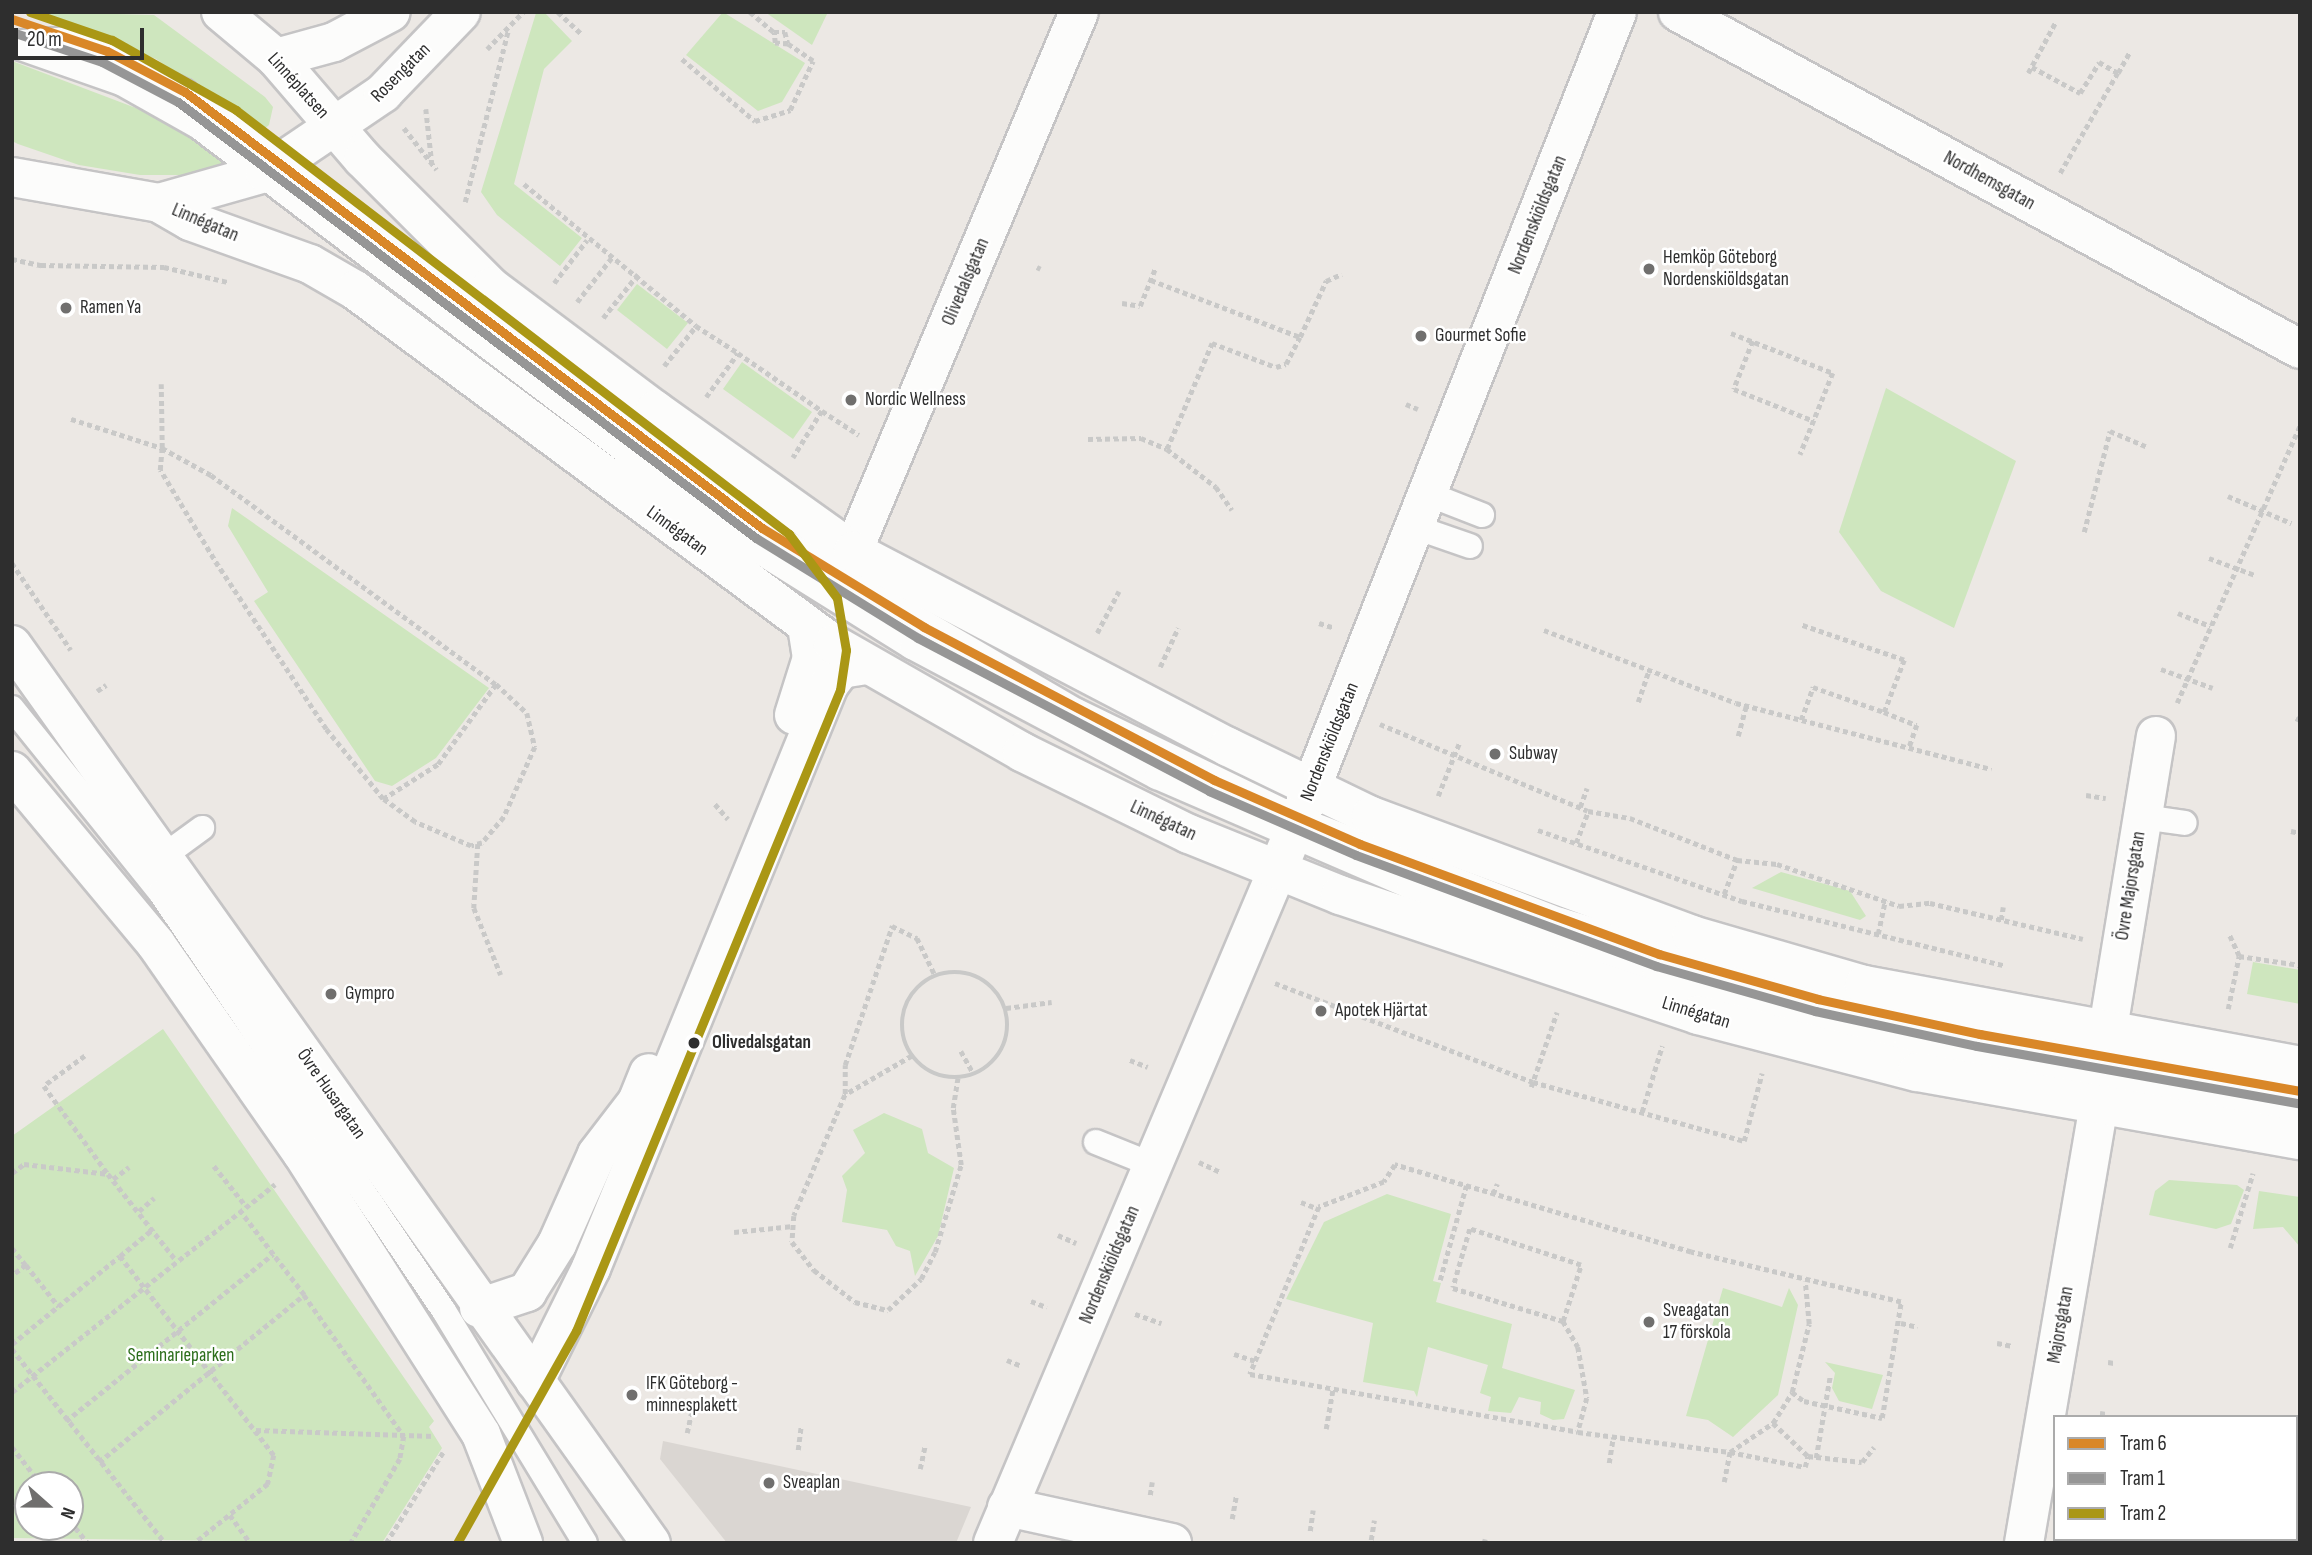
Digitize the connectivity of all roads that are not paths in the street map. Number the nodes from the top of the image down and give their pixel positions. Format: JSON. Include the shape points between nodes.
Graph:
{"nodes":[{"id":1,"x":221,"y":12,"type":"edge"},
{"id":2,"x":461,"y":12,"type":"edge"},
{"id":3,"x":1079,"y":12,"type":"edge"},
{"id":4,"x":1617,"y":12,"type":"edge"},
{"id":5,"x":1678,"y":12,"type":"edge"},
{"id":6,"x":378,"y":15,"type":"edge"},
{"id":7,"x":12,"y":43,"type":"edge"},
{"id":8,"x":276,"y":58,"type":"junction"},
{"id":9,"x":337,"y":129,"type":"junction"},
{"id":10,"x":275,"y":168,"type":"junction"},
{"id":11,"x":13,"y":177,"type":"edge"},
{"id":12,"x":159,"y":203,"type":"junction"},
{"id":13,"x":2300,"y":349,"type":"edge"},
{"id":14,"x":1421,"y":510,"type":"junction"},
{"id":15,"x":1482,"y":515,"type":"dead end"},
{"id":16,"x":1470,"y":546,"type":"dead end"},
{"id":17,"x":853,"y":551,"type":"junction"},
{"id":18,"x":807,"y":626,"type":"junction"},
{"id":19,"x":12,"y":645,"type":"edge"},
{"id":20,"x":865,"y":665,"type":"junction"},
{"id":21,"x":12,"y":708,"type":"edge"},
{"id":22,"x":2157,"y":736,"type":"dead end"},
{"id":23,"x":12,"y":771,"type":"edge"},
{"id":24,"x":2143,"y":817,"type":"junction"},
{"id":25,"x":2185,"y":823,"type":"dead end"},
{"id":26,"x":202,"y":828,"type":"dead end"},
{"id":27,"x":1295,"y":829,"type":"junction"},
{"id":28,"x":165,"y":855,"type":"junction"},
{"id":29,"x":2107,"y":1035,"type":"junction"},
{"id":30,"x":2300,"y":1066,"type":"edge"},
{"id":31,"x":2300,"y":1091,"type":"edge"},
{"id":32,"x":2098,"y":1108,"type":"junction"},
{"id":33,"x":2300,"y":1112,"type":"edge"},
{"id":34,"x":2300,"y":1140,"type":"edge"},
{"id":35,"x":1096,"y":1142,"type":"dead end"},
{"id":36,"x":1153,"y":1165,"type":"junction"},
{"id":37,"x":479,"y":1308,"type":"junction"},
{"id":38,"x":535,"y":1381,"type":"junction"},
{"id":39,"x":1007,"y":1507,"type":"junction"},
{"id":40,"x":523,"y":1543,"type":"edge"},
{"id":41,"x":585,"y":1543,"type":"edge"},
{"id":42,"x":651,"y":1543,"type":"edge"},
{"id":43,"x":993,"y":1543,"type":"edge"},
{"id":44,"x":1172,"y":1543,"type":"edge"},
{"id":45,"x":2024,"y":1543,"type":"edge"}],
"edges":[{"from":1,"to":8,"type":"street","name":"Linnéplatsen"},
{"from":2,"to":9,"type":"street","name":"Rosengatan","via":[[383,93]]},
{"from":3,"to":17,"type":"street","name":"Olivedalsgatan"},
{"from":4,"to":14,"type":"street","name":"Nordenskiöldsgatan"},
{"from":5,"to":13,"type":"street","name":"Nordhemsgatan"},
{"from":6,"to":8,"type":"street","via":[[334,42]]},
{"from":7,"to":10,"type":"lane","via":[[150,97]]},
{"from":8,"to":9,"type":"street","name":"Linnéplatsen"},
{"from":9,"to":10,"type":"street","name":"Linnéplatsen"},
{"from":9,"to":17,"type":"street","name":"Linnégatan","via":[[491,287]]},
{"from":10,"to":12,"type":"street","name":"Linnéplatsen"},
{"from":10,"to":27,"type":"lane","via":[[638,464],[820,592],[1157,777]]},
{"from":11,"to":12,"type":"street","name":"Linnéplatsen"},
{"from":12,"to":18,"type":"street","name":"Linnégatan","via":[[190,221],[310,264],[355,290]]},
{"from":14,"to":15,"type":"lane"},
{"from":14,"to":16,"type":"lane"},
{"from":14,"to":27,"type":"street","name":"Nordenskiöldsgatan"},
{"from":17,"to":27,"type":"street","name":"Linnégatan"},
{"from":18,"to":20,"type":"street","name":"Linnégatan"},
{"from":18,"to":37,"type":"street","via":[[812,658],[796,711],[636,1102],[597,1154],[557,1244],[527,1292]]},
{"from":19,"to":28,"type":"street","name":"Övre Husargatan"},
{"from":20,"to":27,"type":"street","name":"Linnégatan","via":[[1034,758]]},
{"from":20,"to":38,"type":"street","via":[[841,669],[829,685],[616,1210]]},
{"from":21,"to":41,"type":"lane","via":[[159,892],[444,1311]]},
{"from":22,"to":24,"type":"street","name":"Övre Majorsgatan"},
{"from":23,"to":40,"type":"street","via":[[148,934],[302,1153],[481,1434]]},
{"from":24,"to":25,"type":"lane"},
{"from":24,"to":29,"type":"street","name":"Övre Majorsgatan"},
{"from":26,"to":28,"type":"lane"},
{"from":27,"to":29,"type":"street","name":"Linnégatan","via":[[1864,985]]},
{"from":27,"to":31,"type":"lane","via":[[1560,920],[1818,999],[2038,1046]]},
{"from":27,"to":32,"type":"street","name":"Linnégatan","via":[[1698,1016],[1917,1072]]},
{"from":27,"to":33,"type":"lane","via":[[1553,940],[1813,1016],[2021,1064]]},
{"from":27,"to":36,"type":"street","name":"Nordenskiöldsgatan"},
{"from":28,"to":37,"type":"street","name":"Övre Husargatan"},
{"from":29,"to":30,"type":"street","name":"Linnégatan"},
{"from":32,"to":34,"type":"street","name":"Linnégatan"},
{"from":32,"to":45,"type":"street","name":"Majorsgatan"},
{"from":35,"to":36,"type":"lane"},
{"from":36,"to":39,"type":"street","name":"Nordenskiöldsgatan"},
{"from":37,"to":38,"type":"street","name":"Övre Husargatan"},
{"from":38,"to":42,"type":"street","name":"Övre Husargatan"},
{"from":39,"to":43,"type":"street","name":"Nordenskiöldsgatan"},
{"from":39,"to":44,"type":"street"}]}
